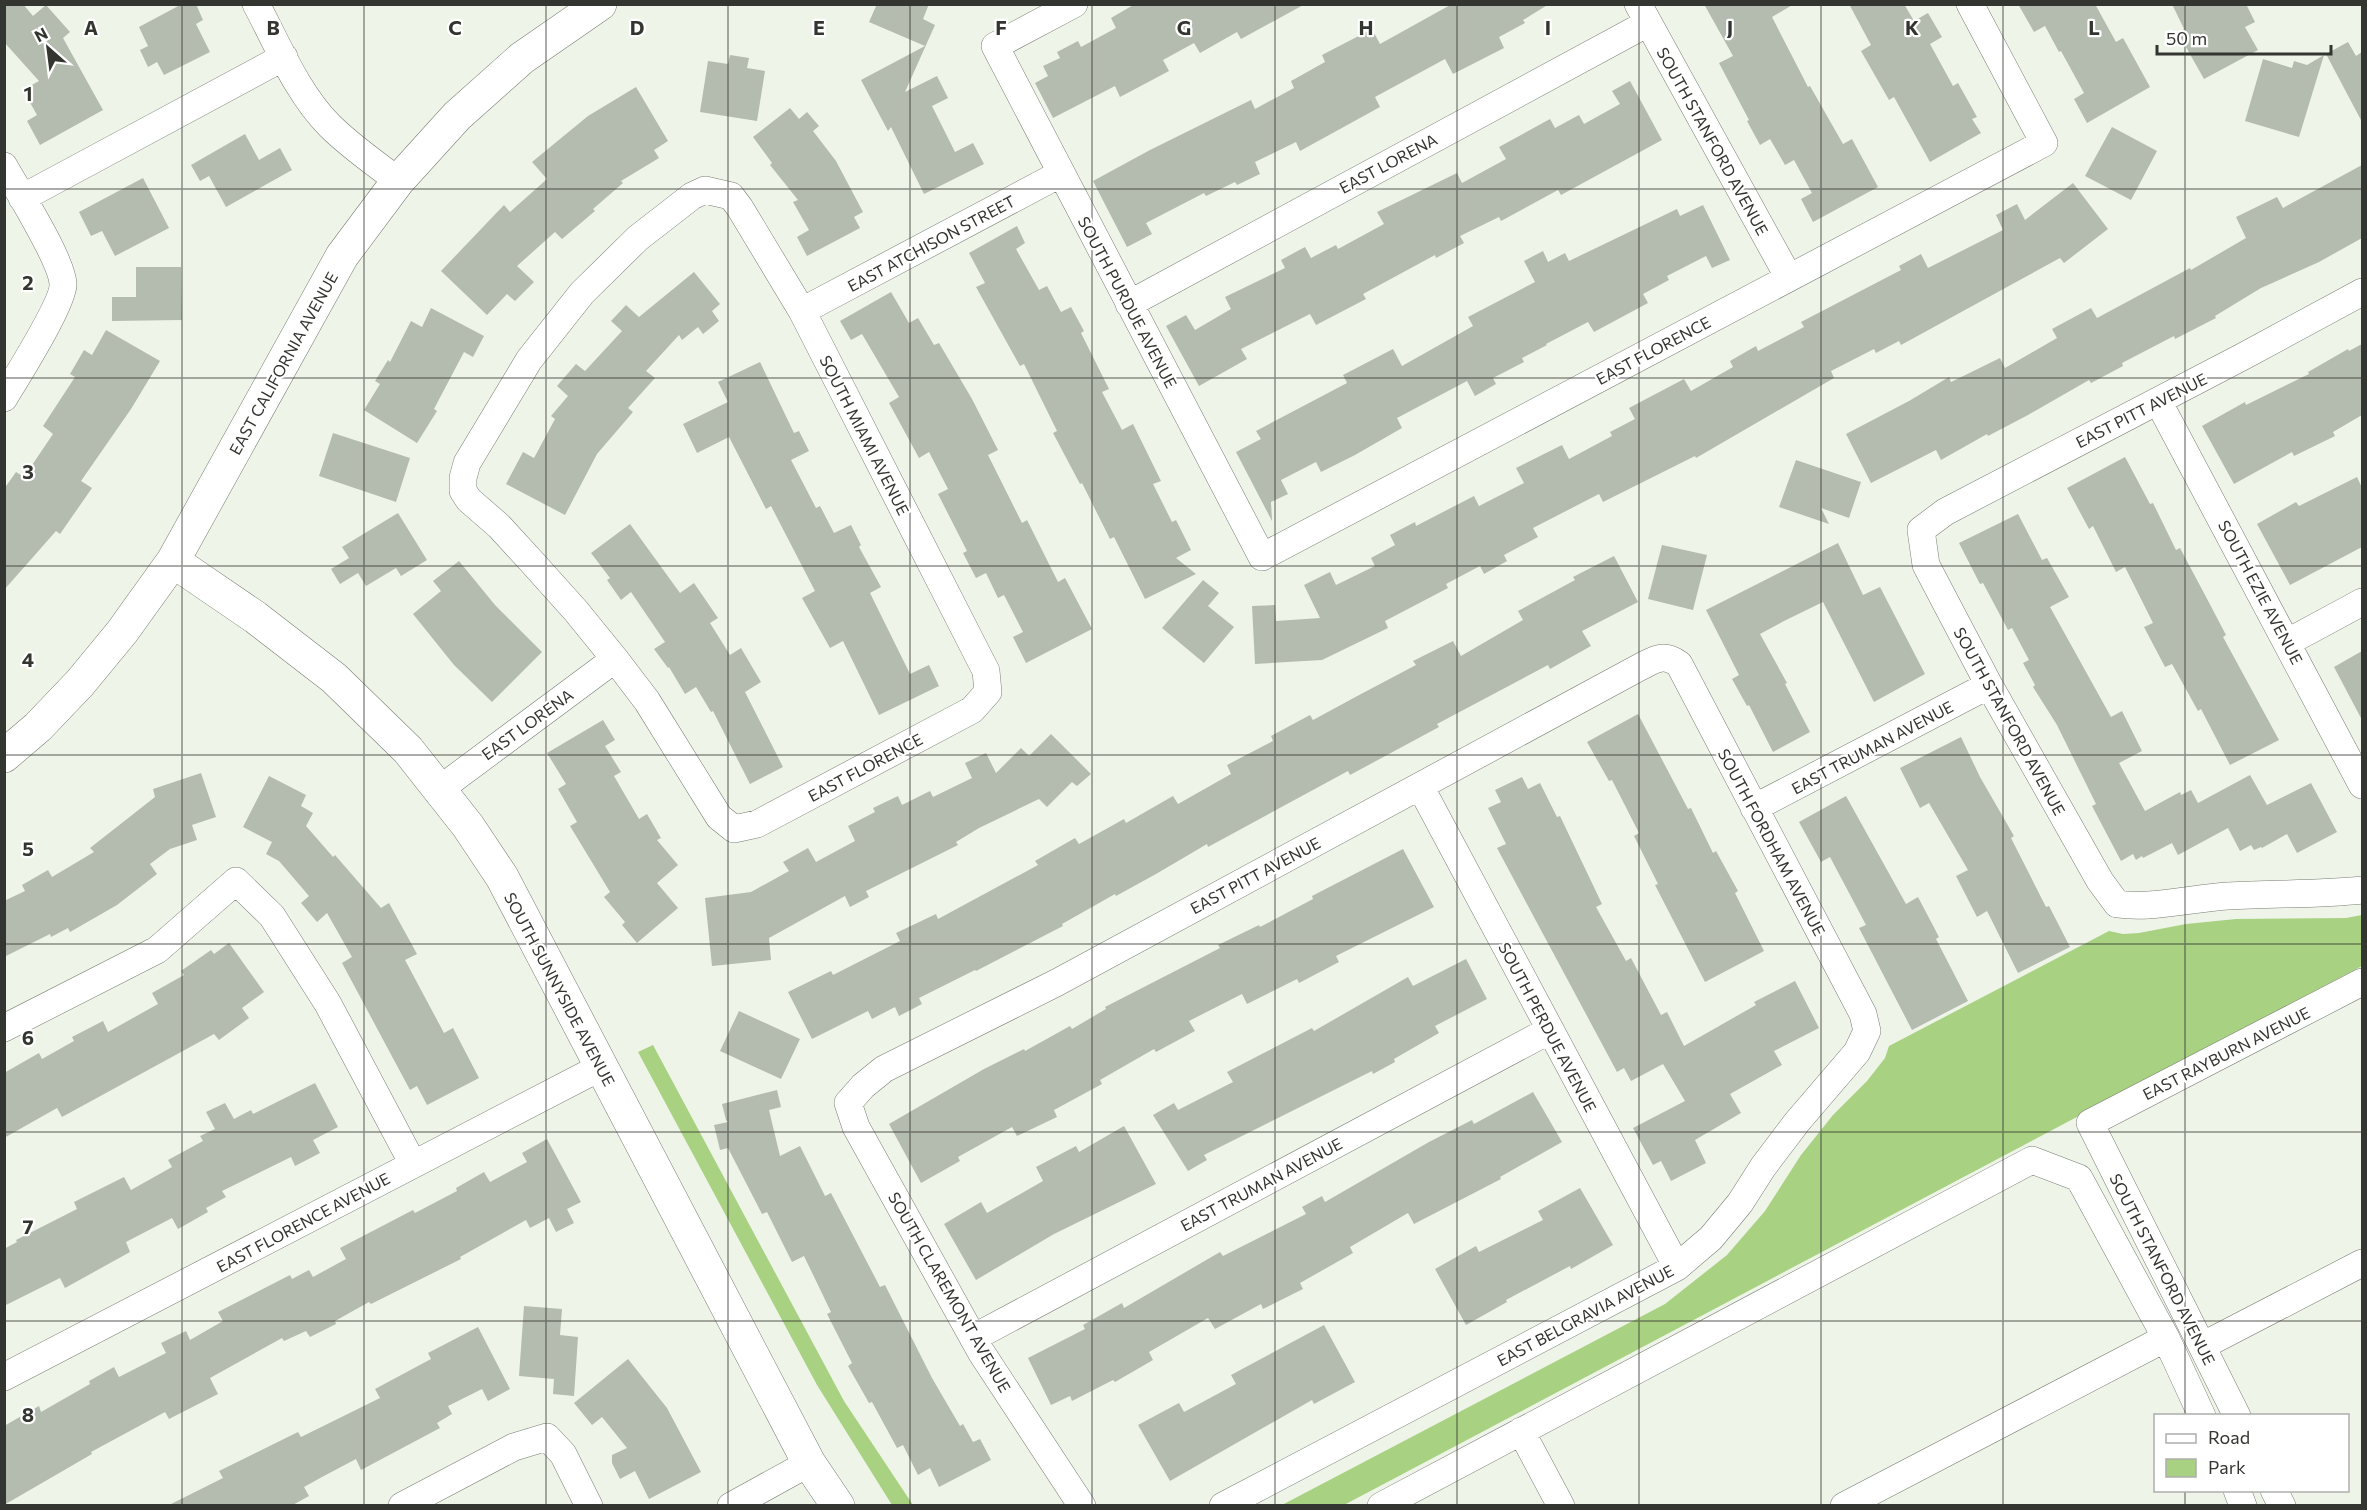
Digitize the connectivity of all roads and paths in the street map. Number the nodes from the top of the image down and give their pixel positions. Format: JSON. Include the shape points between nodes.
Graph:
{"nodes":[{"id":1,"x":256,"y":4,"type":"edge"},
{"id":2,"x":600,"y":4,"type":"edge"},
{"id":3,"x":1074,"y":4,"type":"edge"},
{"id":4,"x":1970,"y":4,"type":"edge"},
{"id":5,"x":1643,"y":14,"type":"edge"},
{"id":6,"x":284,"y":57,"type":"junction"},
{"id":7,"x":4,"y":166,"type":"edge"},
{"id":8,"x":1060,"y":174,"type":"junction"},
{"id":9,"x":398,"y":181,"type":"junction"},
{"id":10,"x":22,"y":198,"type":"junction"},
{"id":11,"x":1789,"y":278,"type":"junction"},
{"id":12,"x":2362,"y":292,"type":"edge"},
{"id":13,"x":1129,"y":304,"type":"junction"},
{"id":14,"x":802,"y":311,"type":"junction"},
{"id":15,"x":4,"y":398,"type":"edge"},
{"id":16,"x":2157,"y":401,"type":"junction"},
{"id":17,"x":1921,"y":530,"type":"joint"},
{"id":18,"x":1262,"y":557,"type":"joint"},
{"id":19,"x":173,"y":561,"type":"junction"},
{"id":20,"x":2362,"y":602,"type":"edge"},
{"id":21,"x":2288,"y":642,"type":"junction"},
{"id":22,"x":1670,"y":657,"type":"joint"},
{"id":23,"x":615,"y":659,"type":"junction"},
{"id":24,"x":1989,"y":685,"type":"junction"},
{"id":25,"x":988,"y":692,"type":"joint"},
{"id":26,"x":4,"y":756,"type":"edge"},
{"id":27,"x":2362,"y":785,"type":"edge"},
{"id":28,"x":1420,"y":786,"type":"junction"},
{"id":29,"x":440,"y":789,"type":"junction"},
{"id":30,"x":1754,"y":808,"type":"junction"},
{"id":31,"x":2362,"y":890,"type":"edge"},
{"id":32,"x":2362,"y":982,"type":"edge"},
{"id":33,"x":4,"y":1028,"type":"edge"},
{"id":34,"x":1550,"y":1030,"type":"junction"},
{"id":35,"x":1867,"y":1031,"type":"joint"},
{"id":36,"x":601,"y":1067,"type":"junction"},
{"id":37,"x":848,"y":1103,"type":"joint"},
{"id":38,"x":2090,"y":1123,"type":"joint"},
{"id":39,"x":413,"y":1164,"type":"junction"},
{"id":40,"x":2362,"y":1263,"type":"edge"},
{"id":41,"x":1677,"y":1267,"type":"junction"},
{"id":42,"x":973,"y":1338,"type":"junction"},
{"id":43,"x":2166,"y":1338,"type":"junction"},
{"id":44,"x":2202,"y":1346,"type":"junction"},
{"id":45,"x":4,"y":1377,"type":"edge"},
{"id":46,"x":2201,"y":1414,"type":"edge"},
{"id":47,"x":2235,"y":1414,"type":"edge"},
{"id":48,"x":1521,"y":1431,"type":"junction"},
{"id":49,"x":809,"y":1463,"type":"junction"},
{"id":50,"x":2236,"y":1492,"type":"edge"},
{"id":51,"x":2275,"y":1492,"type":"edge"},
{"id":52,"x":402,"y":1506,"type":"edge"},
{"id":53,"x":589,"y":1506,"type":"edge"},
{"id":54,"x":731,"y":1506,"type":"edge"},
{"id":55,"x":838,"y":1506,"type":"edge"},
{"id":56,"x":1082,"y":1506,"type":"edge"},
{"id":57,"x":1223,"y":1506,"type":"edge"},
{"id":58,"x":1381,"y":1506,"type":"edge"},
{"id":59,"x":1561,"y":1506,"type":"edge"},
{"id":60,"x":1844,"y":1506,"type":"edge"},
{"id":61,"x":2243,"y":1506,"type":"edge"},
{"id":62,"x":2282,"y":1506,"type":"edge"}],
"edges":[{"from":1,"to":6,"type":"street"},
{"from":2,"to":9,"type":"street","name":"EAST CALIFORNIA AVENUE","via":[[522,58],[457,116]]},
{"from":3,"to":8,"type":"street","name":"SOUTH PURDUE AVENUE","via":[[995,46]]},
{"from":4,"to":11,"type":"street","name":"EAST FLORENCE","via":[[2044,143]]},
{"from":5,"to":11,"type":"street","name":"SOUTH STANFORD AVENUE"},
{"from":5,"to":13,"type":"street","name":"EAST LORENA"},
{"from":6,"to":9,"type":"street","via":[[306,97],[328,125]]},
{"from":6,"to":10,"type":"street"},
{"from":7,"to":10,"type":"street"},
{"from":8,"to":13,"type":"street","name":"SOUTH PURDUE AVENUE"},
{"from":8,"to":14,"type":"street","name":"EAST ATCHISON STREET"},
{"from":9,"to":19,"type":"street","name":"EAST CALIFORNIA AVENUE","via":[[342,256]]},
{"from":10,"to":15,"type":"street","via":[[57,262],[63,285],[57,306]]},
{"from":11,"to":18,"type":"street","name":"EAST FLORENCE"},
{"from":12,"to":16,"type":"street","name":"EAST PITT AVENUE"},
{"from":13,"to":18,"type":"street","name":"SOUTH PURDUE AVENUE"},
{"from":14,"to":23,"type":"street","name":"SOUTH MIAMI AVENUE","via":[[740,208],[730,196],[705,189],[638,238],[582,294],[529,360],[467,463],[463,491],[532,562]]},
{"from":14,"to":25,"type":"street","name":"SOUTH MIAMI AVENUE","via":[[986,671]]},
{"from":16,"to":17,"type":"street","name":"EAST PITT AVENUE","via":[[1944,512]]},
{"from":16,"to":21,"type":"street","name":"SOUTH EZIE AVENUE"},
{"from":17,"to":24,"type":"street","name":"SOUTH STANFORD AVENUE","via":[[1926,565]]},
{"from":19,"to":26,"type":"street","name":"EAST CALIFORNIA AVENUE","via":[[80,683]]},
{"from":19,"to":29,"type":"street","name":"SOUTH SUNNYSIDE AVENUE","via":[[334,678],[408,750]]},
{"from":20,"to":21,"type":"street"},
{"from":21,"to":27,"type":"street","name":"SOUTH EZIE AVENUE"},
{"from":22,"to":28,"type":"street","name":"EAST PITT AVENUE","via":[[1658,657]]},
{"from":22,"to":30,"type":"street","name":"SOUTH FORDHAM AVENUE","via":[[1679,663]]},
{"from":23,"to":25,"type":"street","name":"EAST FLORENCE","via":[[647,701],[719,817],[734,829],[757,824],[972,710]]},
{"from":23,"to":29,"type":"street","name":"EAST LORENA"},
{"from":24,"to":30,"type":"street","name":"EAST TRUMAN AVENUE"},
{"from":24,"to":31,"type":"street","name":"SOUTH STANFORD AVENUE","via":[[2100,881],[2117,904],[2137,907],[2228,896]]},
{"from":28,"to":34,"type":"street","name":"SOUTH PERDUE AVENUE"},
{"from":28,"to":37,"type":"street","name":"EAST PITT AVENUE","via":[[1056,983],[884,1069]]},
{"from":29,"to":36,"type":"street","name":"SOUTH SUNNYSIDE AVENUE","via":[[502,877]]},
{"from":30,"to":35,"type":"street","name":"SOUTH FORDHAM AVENUE","via":[[1863,1014]]},
{"from":32,"to":38,"type":"street","name":"EAST RAYBURN AVENUE"},
{"from":33,"to":39,"type":"street","via":[[158,950],[236,881],[272,916],[328,1004]]},
{"from":34,"to":41,"type":"street","name":"SOUTH PERDUE AVENUE"},
{"from":34,"to":42,"type":"street","name":"EAST TRUMAN AVENUE"},
{"from":35,"to":41,"type":"street","name":"EAST BELGRAVIA AVENUE","via":[[1857,1052],[1797,1122],[1740,1203],[1711,1238]]},
{"from":36,"to":39,"type":"street","name":"EAST FLORENCE AVENUE"},
{"from":36,"to":49,"type":"street","name":"SOUTH SUNNYSIDE AVENUE"},
{"from":37,"to":42,"type":"street","name":"SOUTH CLAREMONT AVENUE","via":[[856,1127]]},
{"from":38,"to":44,"type":"street","name":"SOUTH STANFORD AVENUE"},
{"from":39,"to":45,"type":"street","name":"EAST FLORENCE AVENUE"},
{"from":40,"to":44,"type":"street"},
{"from":41,"to":57,"type":"street","name":"EAST BELGRAVIA AVENUE"},
{"from":42,"to":56,"type":"street","name":"SOUTH CLAREMONT AVENUE"},
{"from":43,"to":46,"type":"street"},
{"from":43,"to":48,"type":"street","via":[[2079,1178],[2032,1160]]},
{"from":43,"to":60,"type":"street"},
{"from":44,"to":47,"type":"street","name":"SOUTH STANFORD AVENUE"},
{"from":48,"to":58,"type":"street"},
{"from":48,"to":59,"type":"street"},
{"from":49,"to":54,"type":"street"},
{"from":49,"to":55,"type":"street","name":"SOUTH SUNNYSIDE AVENUE"},
{"from":50,"to":61,"type":"street"},
{"from":51,"to":62,"type":"street"},
{"from":52,"to":53,"type":"street","via":[[514,1447],[547,1437],[563,1454]]}]}
